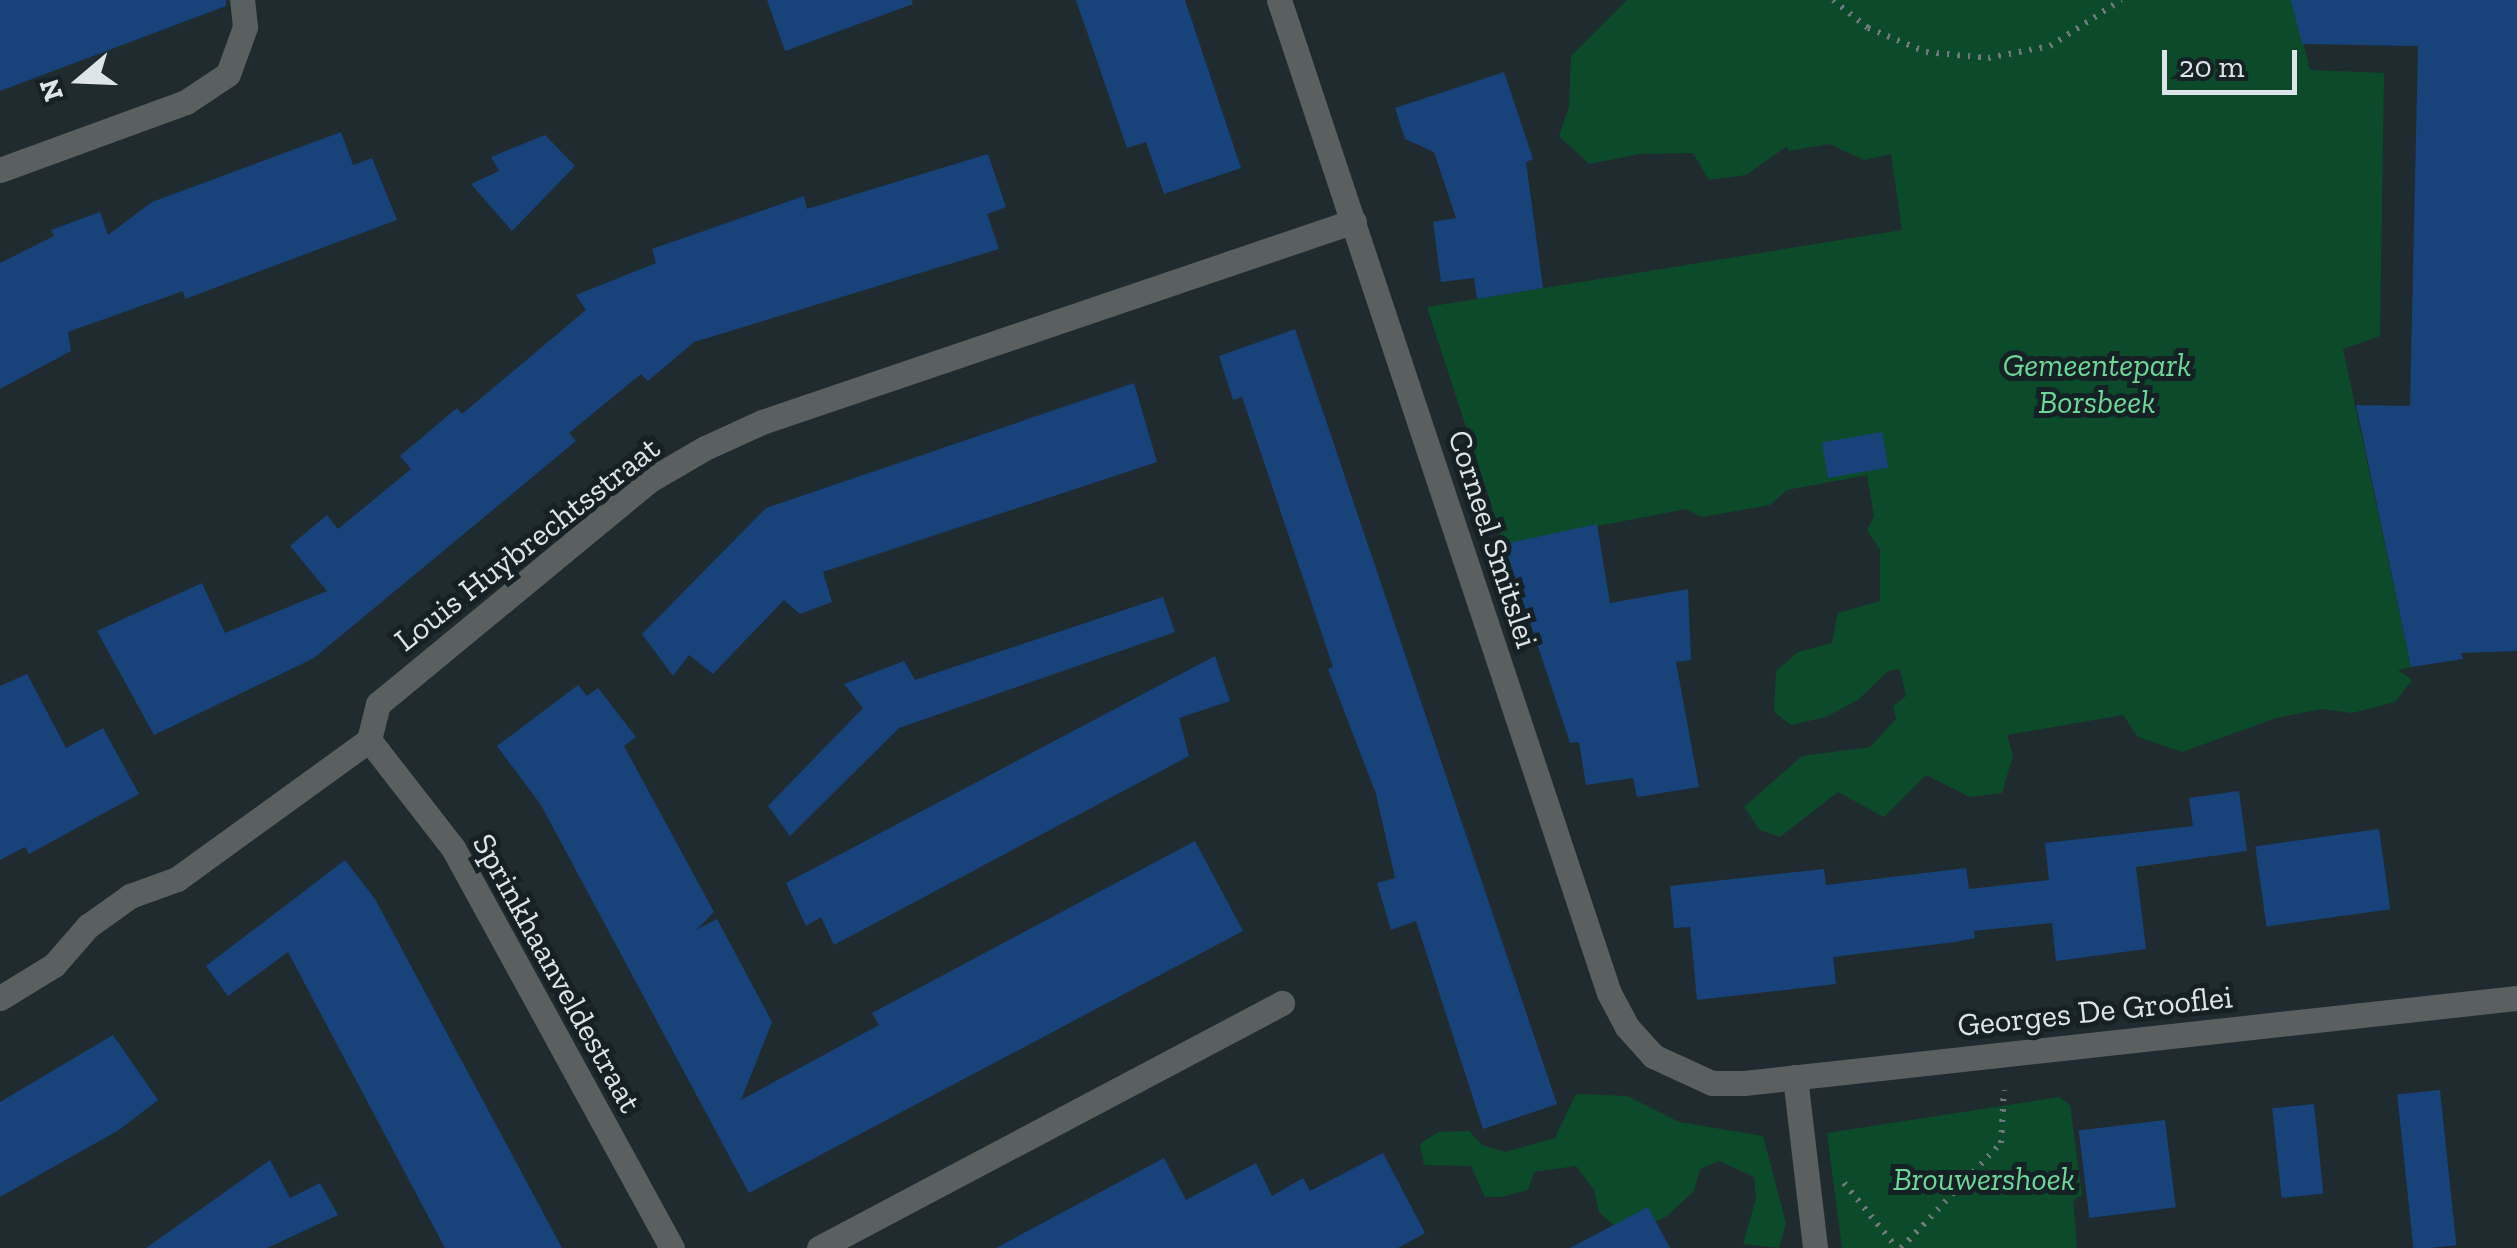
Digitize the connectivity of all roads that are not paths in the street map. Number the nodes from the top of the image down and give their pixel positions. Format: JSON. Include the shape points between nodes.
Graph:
{"nodes":[{"id":1,"x":242,"y":0,"type":"edge"},
{"id":2,"x":1278,"y":0,"type":"edge"},
{"id":3,"x":0,"y":170,"type":"edge"},
{"id":4,"x":1354,"y":221,"type":"junction"},
{"id":5,"x":370,"y":740,"type":"junction"},
{"id":6,"x":0,"y":998,"type":"edge"},
{"id":7,"x":2517,"y":998,"type":"edge"},
{"id":8,"x":1282,"y":1003,"type":"dead end"},
{"id":9,"x":1682,"y":1074,"type":"joint"},
{"id":10,"x":1795,"y":1077,"type":"junction"},
{"id":11,"x":672,"y":1248,"type":"edge"},
{"id":12,"x":820,"y":1248,"type":"edge"},
{"id":13,"x":1815,"y":1248,"type":"edge"}],
"edges":[{"from":1,"to":3,"type":"street","via":[[246,26],[228,74],[186,102]]},
{"from":2,"to":4,"type":"street","name":"Corneel Smitslei"},
{"from":4,"to":5,"type":"street","name":"Louis Huybrechtsstraat","via":[[762,422],[705,448],[650,480],[378,704]]},
{"from":4,"to":9,"type":"street","name":"Corneel Smitslei","via":[[1609,992],[1627,1027],[1653,1056]]},
{"from":5,"to":6,"type":"street","via":[[178,880],[130,896],[88,926],[54,965]]},
{"from":5,"to":11,"type":"street","name":"Sprinkhaanveldestraat","via":[[453,848]]},
{"from":7,"to":10,"type":"street","name":"Georges De Grooflei"},
{"from":8,"to":12,"type":"street"},
{"from":9,"to":10,"type":"street","name":"Georges De Grooflei","via":[[1712,1083]]},
{"from":10,"to":13,"type":"street"}]}
